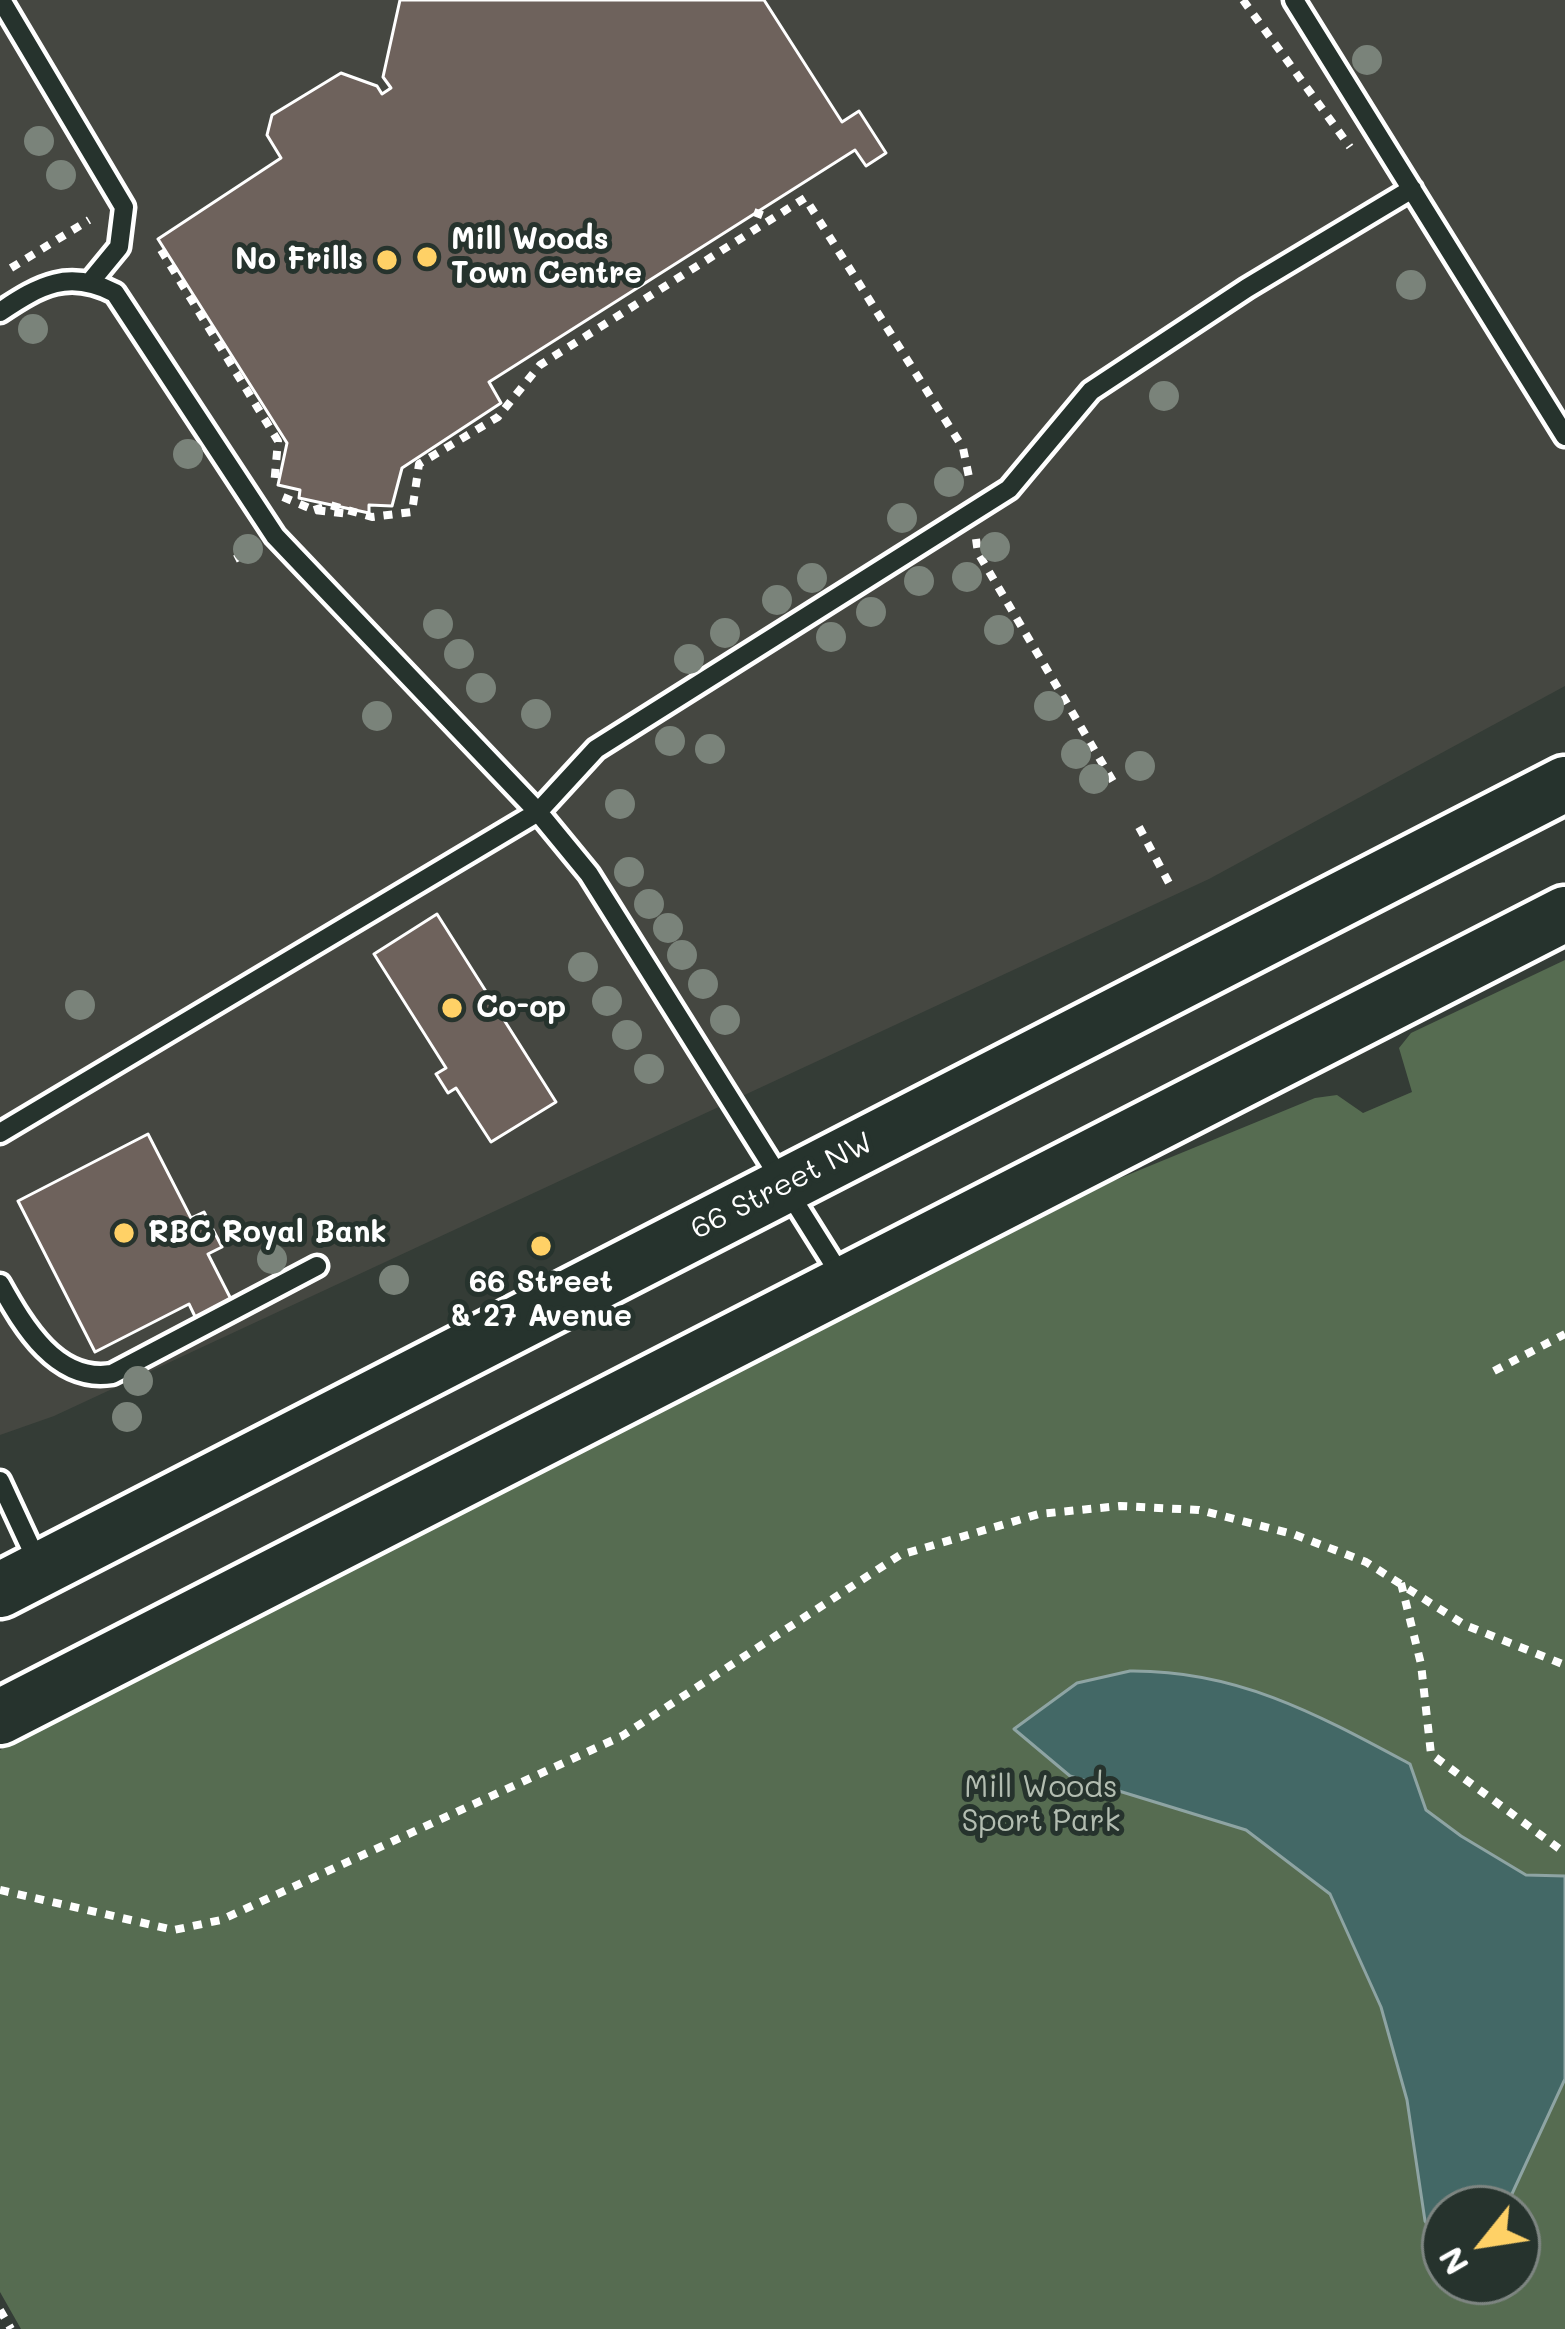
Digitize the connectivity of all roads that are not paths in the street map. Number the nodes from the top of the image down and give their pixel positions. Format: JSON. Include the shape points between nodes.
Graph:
{"nodes":[{"id":1,"x":1,"y":0,"type":"edge"},
{"id":2,"x":1294,"y":0,"type":"edge"},
{"id":3,"x":1412,"y":190,"type":"junction"},
{"id":4,"x":91,"y":281,"type":"junction"},
{"id":5,"x":0,"y":312,"type":"edge"},
{"id":6,"x":1565,"y":436,"type":"edge"},
{"id":7,"x":1565,"y":784,"type":"edge"},
{"id":8,"x":538,"y":812,"type":"junction"},
{"id":9,"x":1565,"y":914,"type":"edge"},
{"id":10,"x":0,"y":1133,"type":"edge"},
{"id":11,"x":787,"y":1183,"type":"junction"},
{"id":12,"x":317,"y":1266,"type":"dead end"},
{"id":13,"x":845,"y":1283,"type":"junction"},
{"id":14,"x":0,"y":1284,"type":"edge"},
{"id":15,"x":346,"y":1410,"type":"junction"},
{"id":16,"x":0,"y":1481,"type":"edge"},
{"id":17,"x":20,"y":1579,"type":"edge"},
{"id":18,"x":0,"y":1629,"type":"edge"},
{"id":19,"x":0,"y":1717,"type":"edge"}],
"edges":[{"from":1,"to":4,"type":"lane","via":[[124,207],[119,248]]},
{"from":2,"to":3,"type":"lane"},
{"from":3,"to":6,"type":"lane"},
{"from":3,"to":8,"type":"lane","via":[[1091,391],[1010,489],[596,749]]},
{"from":4,"to":5,"type":"lane","via":[[37,287]]},
{"from":4,"to":8,"type":"lane","via":[[115,293],[290,554]]},
{"from":7,"to":11,"type":"main road","name":"66 Street NW"},
{"from":8,"to":10,"type":"lane"},
{"from":8,"to":11,"type":"lane","via":[[589,874]]},
{"from":9,"to":13,"type":"main road"},
{"from":11,"to":13,"type":"lane"},
{"from":11,"to":15,"type":"main road","name":"66 Street NW"},
{"from":12,"to":14,"type":"lane","via":[[94,1377],[57,1361]]},
{"from":13,"to":19,"type":"main road"},
{"from":15,"to":17,"type":"main road","name":"66 Street NW"},
{"from":15,"to":18,"type":"main road"},
{"from":16,"to":17,"type":"lane"}]}
